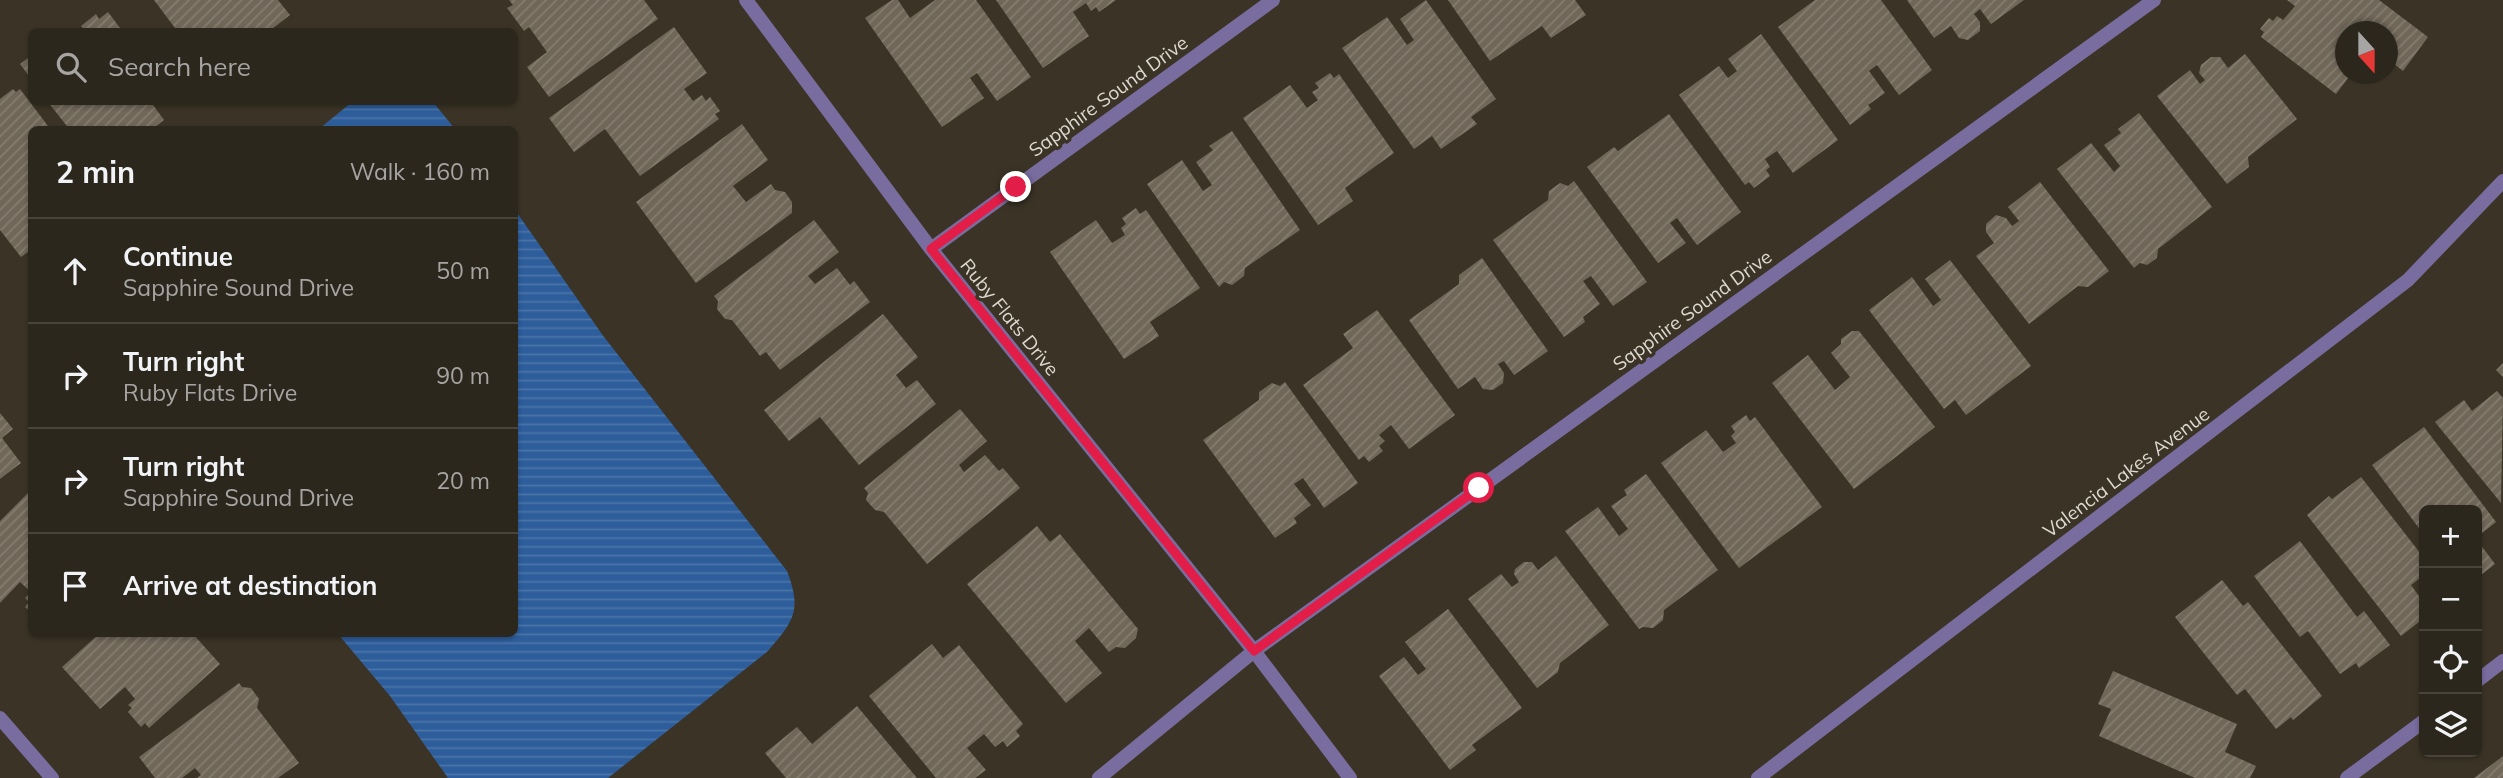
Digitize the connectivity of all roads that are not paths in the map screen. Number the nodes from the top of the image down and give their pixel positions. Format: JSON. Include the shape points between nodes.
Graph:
{"nodes":[{"id":1,"x":746,"y":0,"type":"edge"},
{"id":2,"x":1273,"y":0,"type":"edge"},
{"id":3,"x":2154,"y":0,"type":"edge"},
{"id":4,"x":2503,"y":181,"type":"edge"},
{"id":5,"x":931,"y":249,"type":"junction"},
{"id":6,"x":1254,"y":651,"type":"junction"},
{"id":7,"x":2503,"y":661,"type":"edge"},
{"id":8,"x":2482,"y":677,"type":"edge"},
{"id":9,"x":0,"y":718,"type":"edge"},
{"id":10,"x":2419,"y":725,"type":"edge"},
{"id":11,"x":52,"y":778,"type":"edge"},
{"id":12,"x":1099,"y":778,"type":"edge"},
{"id":13,"x":1350,"y":778,"type":"edge"},
{"id":14,"x":1758,"y":778,"type":"edge"},
{"id":15,"x":2347,"y":778,"type":"edge"}],
"edges":[{"from":1,"to":5,"type":"street","name":"Ruby Flats Drive"},
{"from":2,"to":5,"type":"street","name":"Sapphire Sound Drive"},
{"from":3,"to":6,"type":"street","name":"Sapphire Sound Drive"},
{"from":4,"to":14,"type":"street","name":"Valencia Lakes Avenue","via":[[2408,280]]},
{"from":5,"to":6,"type":"street","name":"Ruby Flats Drive"},
{"from":6,"to":12,"type":"street"},
{"from":6,"to":13,"type":"street","name":"Ruby Flats Drive"},
{"from":7,"to":8,"type":"street"},
{"from":9,"to":11,"type":"street"},
{"from":10,"to":15,"type":"street"}]}
